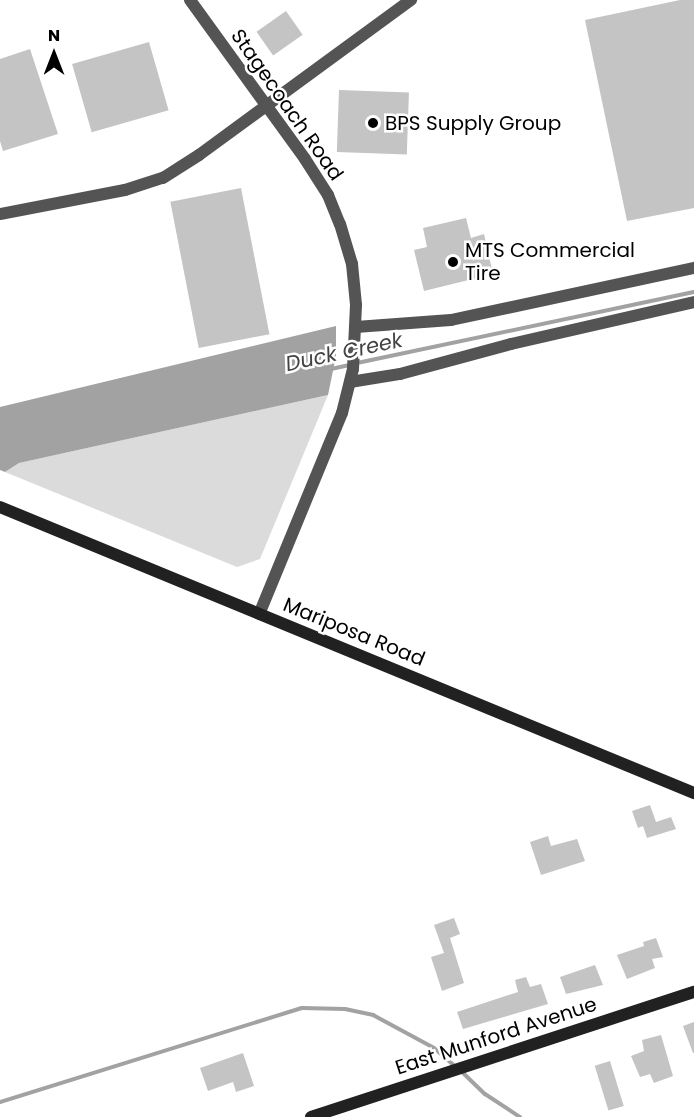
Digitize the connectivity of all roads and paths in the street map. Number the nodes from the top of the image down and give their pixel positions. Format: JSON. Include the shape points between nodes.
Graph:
{"nodes":[{"id":1,"x":190,"y":0,"type":"edge"},
{"id":2,"x":411,"y":0,"type":"edge"},
{"id":3,"x":266,"y":105,"type":"junction"},
{"id":4,"x":0,"y":214,"type":"edge"},
{"id":5,"x":694,"y":268,"type":"edge"},
{"id":6,"x":694,"y":302,"type":"edge"},
{"id":7,"x":356,"y":327,"type":"junction"},
{"id":8,"x":350,"y":381,"type":"junction"},
{"id":9,"x":0,"y":507,"type":"edge"},
{"id":10,"x":259,"y":614,"type":"junction"},
{"id":11,"x":694,"y":793,"type":"edge"},
{"id":12,"x":694,"y":992,"type":"edge"},
{"id":13,"x":311,"y":1117,"type":"edge"}],
"edges":[{"from":1,"to":3,"type":"street","name":"Stagecoach Road"},
{"from":2,"to":3,"type":"street"},
{"from":3,"to":4,"type":"street","via":[[176,171],[147,185]]},
{"from":3,"to":7,"type":"street","name":"Stagecoach Road","via":[[315,173],[340,224],[352,264]]},
{"from":5,"to":7,"type":"street","via":[[452,320]]},
{"from":6,"to":8,"type":"street","via":[[400,374]]},
{"from":7,"to":8,"type":"street","name":"Stagecoach Road"},
{"from":8,"to":10,"type":"street","name":"Stagecoach Road","via":[[342,413]]},
{"from":9,"to":10,"type":"main road","name":"Mariposa Road"},
{"from":10,"to":11,"type":"main road","name":"Mariposa Road"},
{"from":12,"to":13,"type":"main road","name":"East Munford Avenue"}]}
